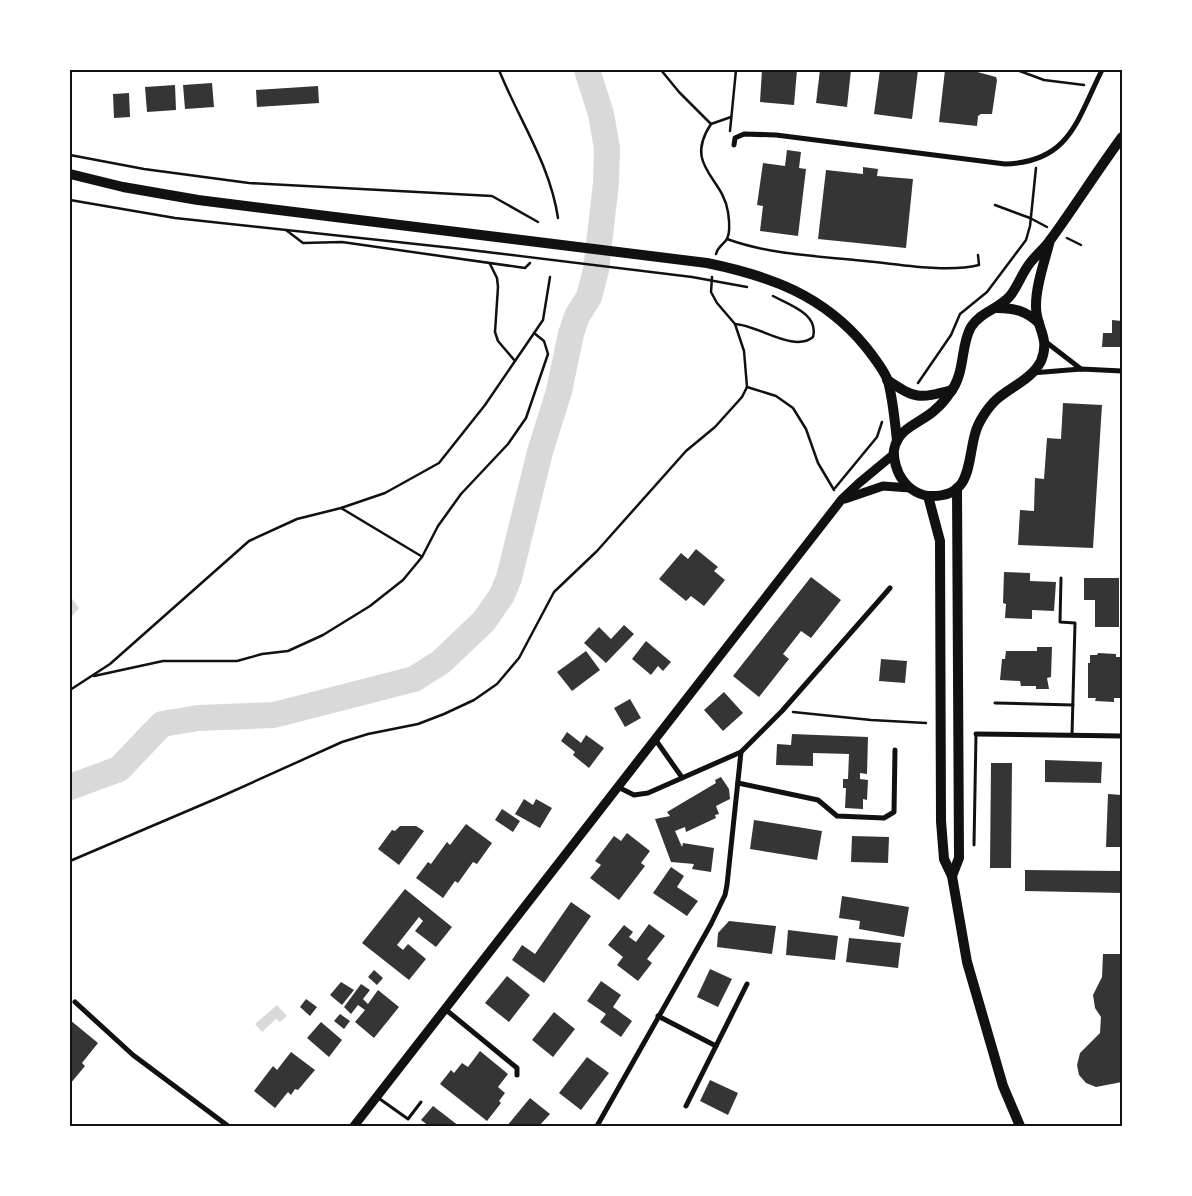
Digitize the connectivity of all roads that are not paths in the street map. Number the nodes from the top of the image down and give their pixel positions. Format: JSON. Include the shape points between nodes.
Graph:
{"nodes":[{"id":1,"x":1102,"y":70,"type":"edge"},
{"id":2,"x":1122,"y":137,"type":"edge"},
{"id":3,"x":734,"y":145,"type":"dead end"},
{"id":4,"x":70,"y":174,"type":"edge"},
{"id":5,"x":1053,"y":236,"type":"junction"},
{"id":6,"x":997,"y":308,"type":"junction"},
{"id":7,"x":1038,"y":323,"type":"junction"},
{"id":8,"x":1046,"y":342,"type":"junction"},
{"id":9,"x":1082,"y":369,"type":"junction"},
{"id":10,"x":1122,"y":371,"type":"edge"},
{"id":11,"x":1032,"y":373,"type":"junction"},
{"id":12,"x":887,"y":380,"type":"junction"},
{"id":13,"x":952,"y":390,"type":"junction"},
{"id":14,"x":897,"y":442,"type":"junction"},
{"id":15,"x":894,"y":454,"type":"junction"},
{"id":16,"x":910,"y":488,"type":"junction"},
{"id":17,"x":957,"y":488,"type":"junction"},
{"id":18,"x":928,"y":496,"type":"junction"},
{"id":19,"x":842,"y":500,"type":"junction"},
{"id":20,"x":1062,"y":578,"type":"dead end"},
{"id":21,"x":890,"y":588,"type":"dead end"},
{"id":22,"x":995,"y":703,"type":"dead end"},
{"id":23,"x":1073,"y":705,"type":"junction"},
{"id":24,"x":976,"y":734,"type":"joint"},
{"id":25,"x":1072,"y":735,"type":"junction"},
{"id":26,"x":1122,"y":736,"type":"edge"},
{"id":27,"x":655,"y":739,"type":"junction"},
{"id":28,"x":895,"y":750,"type":"dead end"},
{"id":29,"x":740,"y":752,"type":"junction"},
{"id":30,"x":680,"y":776,"type":"junction"},
{"id":31,"x":738,"y":783,"type":"junction"},
{"id":32,"x":618,"y":787,"type":"junction"},
{"id":33,"x":974,"y":845,"type":"dead end"},
{"id":34,"x":952,"y":876,"type":"junction"},
{"id":35,"x":747,"y":984,"type":"dead end"},
{"id":36,"x":75,"y":1002,"type":"dead end"},
{"id":37,"x":445,"y":1009,"type":"junction"},
{"id":38,"x":658,"y":1016,"type":"junction"},
{"id":39,"x":716,"y":1046,"type":"junction"},
{"id":40,"x":517,"y":1075,"type":"dead end"},
{"id":41,"x":376,"y":1097,"type":"junction"},
{"id":42,"x":421,"y":1102,"type":"dead end"},
{"id":43,"x":686,"y":1106,"type":"dead end"},
{"id":44,"x":228,"y":1126,"type":"edge"},
{"id":45,"x":354,"y":1126,"type":"edge"},
{"id":46,"x":597,"y":1126,"type":"edge"},
{"id":47,"x":1020,"y":1126,"type":"edge"}],
"edges":[{"from":1,"to":3,"type":"street","via":[[1071,133],[1060,146],[1036,160],[1005,164],[776,135],[744,134],[735,138]]},
{"from":2,"to":5,"type":"main road"},
{"from":4,"to":12,"type":"main road","via":[[198,200],[744,270],[774,280],[838,317],[870,352]]},
{"from":5,"to":6,"type":"main road","via":[[1029,264],[1009,298]]},
{"from":5,"to":7,"type":"main road","via":[[1037,290]]},
{"from":6,"to":7,"type":"main road","via":[[1018,309]]},
{"from":6,"to":13,"type":"main road","via":[[982,315],[971,328],[964,362]]},
{"from":7,"to":8,"type":"main road"},
{"from":8,"to":9,"type":"street"},
{"from":8,"to":11,"type":"main road"},
{"from":9,"to":10,"type":"street"},
{"from":9,"to":11,"type":"street"},
{"from":11,"to":17,"type":"main road","via":[[995,400],[984,414],[975,433],[965,478]]},
{"from":12,"to":13,"type":"main road","via":[[908,394],[929,396]]},
{"from":12,"to":14,"type":"main road"},
{"from":13,"to":14,"type":"main road","via":[[937,408],[902,432]]},
{"from":14,"to":15,"type":"main road"},
{"from":15,"to":16,"type":"main road","via":[[897,470]]},
{"from":15,"to":19,"type":"main road"},
{"from":16,"to":18,"type":"main road"},
{"from":16,"to":19,"type":"main road","via":[[883,486]]},
{"from":17,"to":18,"type":"main road","via":[[950,494]]},
{"from":17,"to":34,"type":"main road","via":[[959,858]]},
{"from":18,"to":34,"type":"main road","via":[[940,541],[941,821],[944,859]]},
{"from":19,"to":27,"type":"main road"},
{"from":20,"to":23,"type":"lane","via":[[1060,622],[1075,623]]},
{"from":21,"to":29,"type":"street","via":[[782,711]]},
{"from":22,"to":23,"type":"lane"},
{"from":23,"to":25,"type":"lane"},
{"from":24,"to":25,"type":"street"},
{"from":24,"to":33,"type":"lane"},
{"from":25,"to":26,"type":"street"},
{"from":27,"to":30,"type":"street"},
{"from":27,"to":32,"type":"main road"},
{"from":28,"to":31,"type":"street","via":[[894,812],[884,818],[837,816],[818,800]]},
{"from":29,"to":30,"type":"street"},
{"from":29,"to":31,"type":"street"},
{"from":30,"to":32,"type":"street","via":[[648,793],[634,795]]},
{"from":31,"to":38,"type":"street","via":[[725,895],[712,924]]},
{"from":32,"to":37,"type":"main road"},
{"from":34,"to":47,"type":"main road","via":[[967,962],[1003,1086]]},
{"from":35,"to":39,"type":"street"},
{"from":36,"to":44,"type":"street","via":[[134,1055]]},
{"from":37,"to":40,"type":"street","via":[[517,1068]]},
{"from":37,"to":41,"type":"main road"},
{"from":38,"to":39,"type":"street"},
{"from":38,"to":46,"type":"street"},
{"from":39,"to":43,"type":"street"},
{"from":41,"to":42,"type":"lane","via":[[408,1119]]},
{"from":41,"to":45,"type":"main road"}]}
